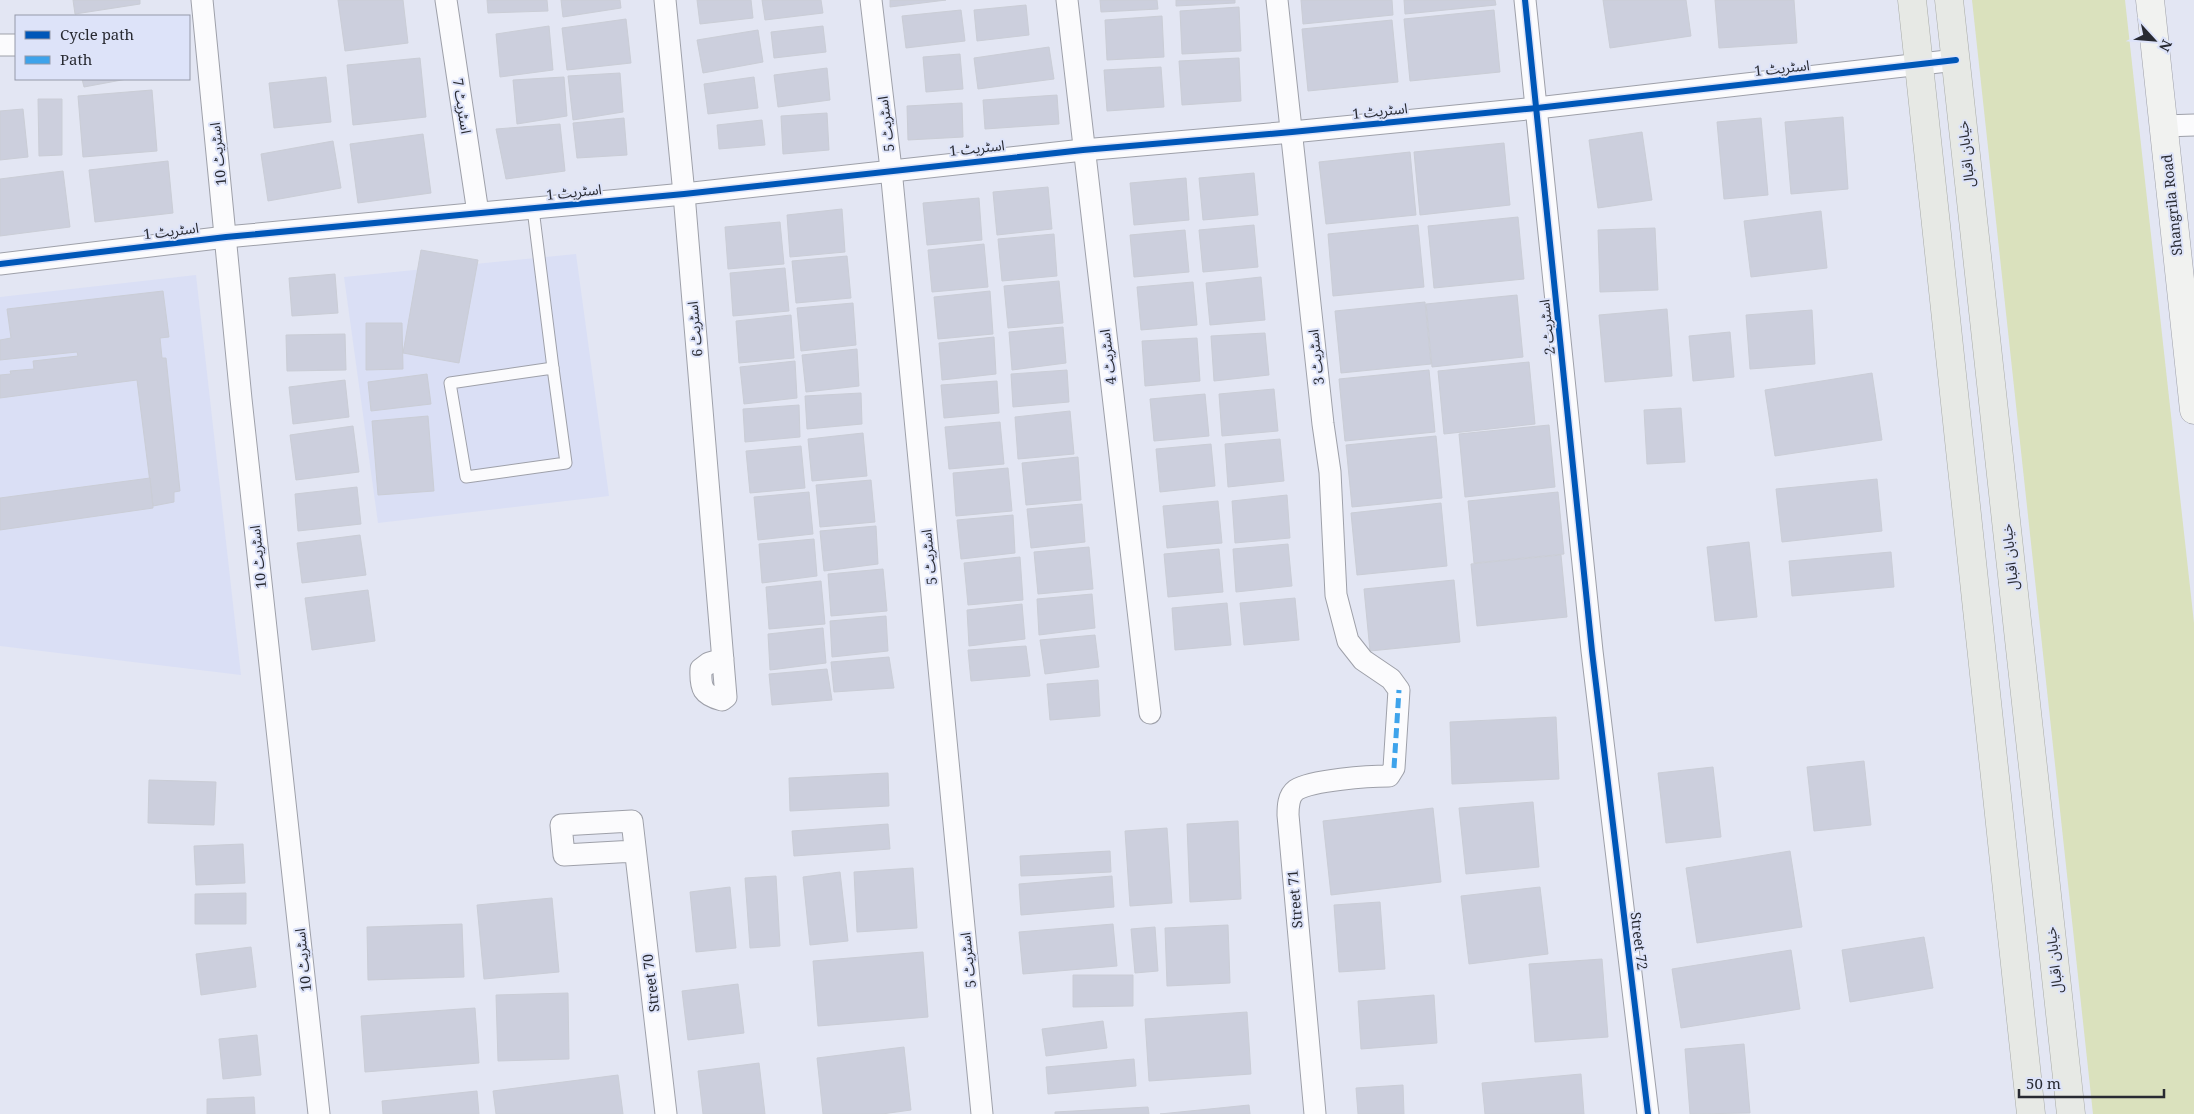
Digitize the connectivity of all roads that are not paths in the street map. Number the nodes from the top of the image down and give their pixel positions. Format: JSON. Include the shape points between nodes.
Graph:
{"nodes":[{"id":1,"x":202,"y":0,"type":"edge"},
{"id":2,"x":446,"y":0,"type":"edge"},
{"id":3,"x":665,"y":0,"type":"edge"},
{"id":4,"x":871,"y":0,"type":"edge"},
{"id":5,"x":1067,"y":0,"type":"edge"},
{"id":6,"x":1277,"y":0,"type":"edge"},
{"id":7,"x":1525,"y":0,"type":"edge"},
{"id":8,"x":1912,"y":0,"type":"edge"},
{"id":9,"x":1950,"y":0,"type":"edge"},
{"id":10,"x":2150,"y":0,"type":"edge"},
{"id":11,"x":0,"y":45,"type":"edge"},
{"id":12,"x":15,"y":45,"type":"edge"},
{"id":13,"x":1956,"y":60,"type":"junction"},
{"id":14,"x":1919,"y":65,"type":"junction"},
{"id":15,"x":1537,"y":108,"type":"junction"},
{"id":16,"x":2194,"y":125,"type":"edge"},
{"id":17,"x":2164,"y":126,"type":"junction"},
{"id":18,"x":1292,"y":132,"type":"junction"},
{"id":19,"x":1083,"y":150,"type":"junction"},
{"id":20,"x":891,"y":169,"type":"junction"},
{"id":21,"x":684,"y":194,"type":"junction"},
{"id":22,"x":533,"y":209,"type":"junction"},
{"id":23,"x":478,"y":213,"type":"junction"},
{"id":24,"x":226,"y":237,"type":"junction"},
{"id":25,"x":0,"y":264,"type":"edge"},
{"id":26,"x":553,"y":368,"type":"junction"},
{"id":27,"x":2194,"y":410,"type":"edge"},
{"id":28,"x":723,"y":659,"type":"dead end"},
{"id":29,"x":1150,"y":713,"type":"dead end"},
{"id":30,"x":1394,"y":768,"type":"joint"},
{"id":31,"x":1606,"y":771,"type":"joint"},
{"id":32,"x":635,"y":852,"type":"dead end"},
{"id":33,"x":319,"y":1114,"type":"edge"},
{"id":34,"x":666,"y":1114,"type":"edge"},
{"id":35,"x":982,"y":1114,"type":"edge"},
{"id":36,"x":1315,"y":1114,"type":"edge"},
{"id":37,"x":1648,"y":1114,"type":"edge"},
{"id":38,"x":2031,"y":1114,"type":"edge"},
{"id":39,"x":2071,"y":1114,"type":"edge"}],
"edges":[{"from":1,"to":24,"type":"street","name":"اسٹریٹ 10"},
{"from":2,"to":23,"type":"street","name":"اسٹریٹ 7"},
{"from":3,"to":21,"type":"street","name":"اسٹریٹ 6"},
{"from":4,"to":20,"type":"street","name":"اسٹریٹ 5"},
{"from":5,"to":19,"type":"street","name":"اسٹریٹ 4"},
{"from":6,"to":18,"type":"street","name":"اسٹریٹ 3"},
{"from":7,"to":15,"type":"street","name":"اسٹریٹ 2"},
{"from":8,"to":14,"type":"main road"},
{"from":9,"to":13,"type":"main road","name":"خیابان اقبال"},
{"from":10,"to":17,"type":"street","name":"Shangrila Road"},
{"from":11,"to":12,"type":"street"},
{"from":13,"to":14,"type":"street","name":"اسٹریٹ 1"},
{"from":13,"to":39,"type":"main road","name":"خیابان اقبال"},
{"from":14,"to":15,"type":"street","name":"اسٹریٹ 1"},
{"from":14,"to":38,"type":"main road"},
{"from":15,"to":18,"type":"street","name":"اسٹریٹ 1"},
{"from":15,"to":31,"type":"street","name":"اسٹریٹ 2"},
{"from":16,"to":17,"type":"street"},
{"from":17,"to":27,"type":"street","name":"Shangrila Road"},
{"from":18,"to":19,"type":"street","name":"اسٹریٹ 1"},
{"from":18,"to":30,"type":"street","name":"اسٹریٹ 3","via":[[1330,472],[1336,595],[1348,641],[1363,660],[1391,679],[1399,690]]},
{"from":19,"to":20,"type":"street","name":"اسٹریٹ 1"},
{"from":19,"to":29,"type":"street","name":"اسٹریٹ 4"},
{"from":20,"to":21,"type":"street","name":"اسٹریٹ 1"},
{"from":20,"to":35,"type":"street","name":"اسٹریٹ 5"},
{"from":21,"to":22,"type":"street","name":"اسٹریٹ 1"},
{"from":21,"to":28,"type":"street","name":"اسٹریٹ 6"},
{"from":22,"to":23,"type":"street","name":"اسٹریٹ 1"},
{"from":22,"to":26,"type":"lane"},
{"from":23,"to":24,"type":"street","name":"اسٹریٹ 1"},
{"from":24,"to":25,"type":"street","name":"اسٹریٹ 1"},
{"from":24,"to":33,"type":"street","name":"اسٹریٹ 10"},
{"from":26,"to":26,"type":"lane","via":[[566,464],[466,477],[450,383]]},
{"from":30,"to":36,"type":"street","name":"Street 71","via":[[1389,776],[1360,776],[1296,790],[1289,801]]},
{"from":31,"to":37,"type":"street","name":"Street 72"},
{"from":32,"to":34,"type":"street","name":"Street 70"}]}
